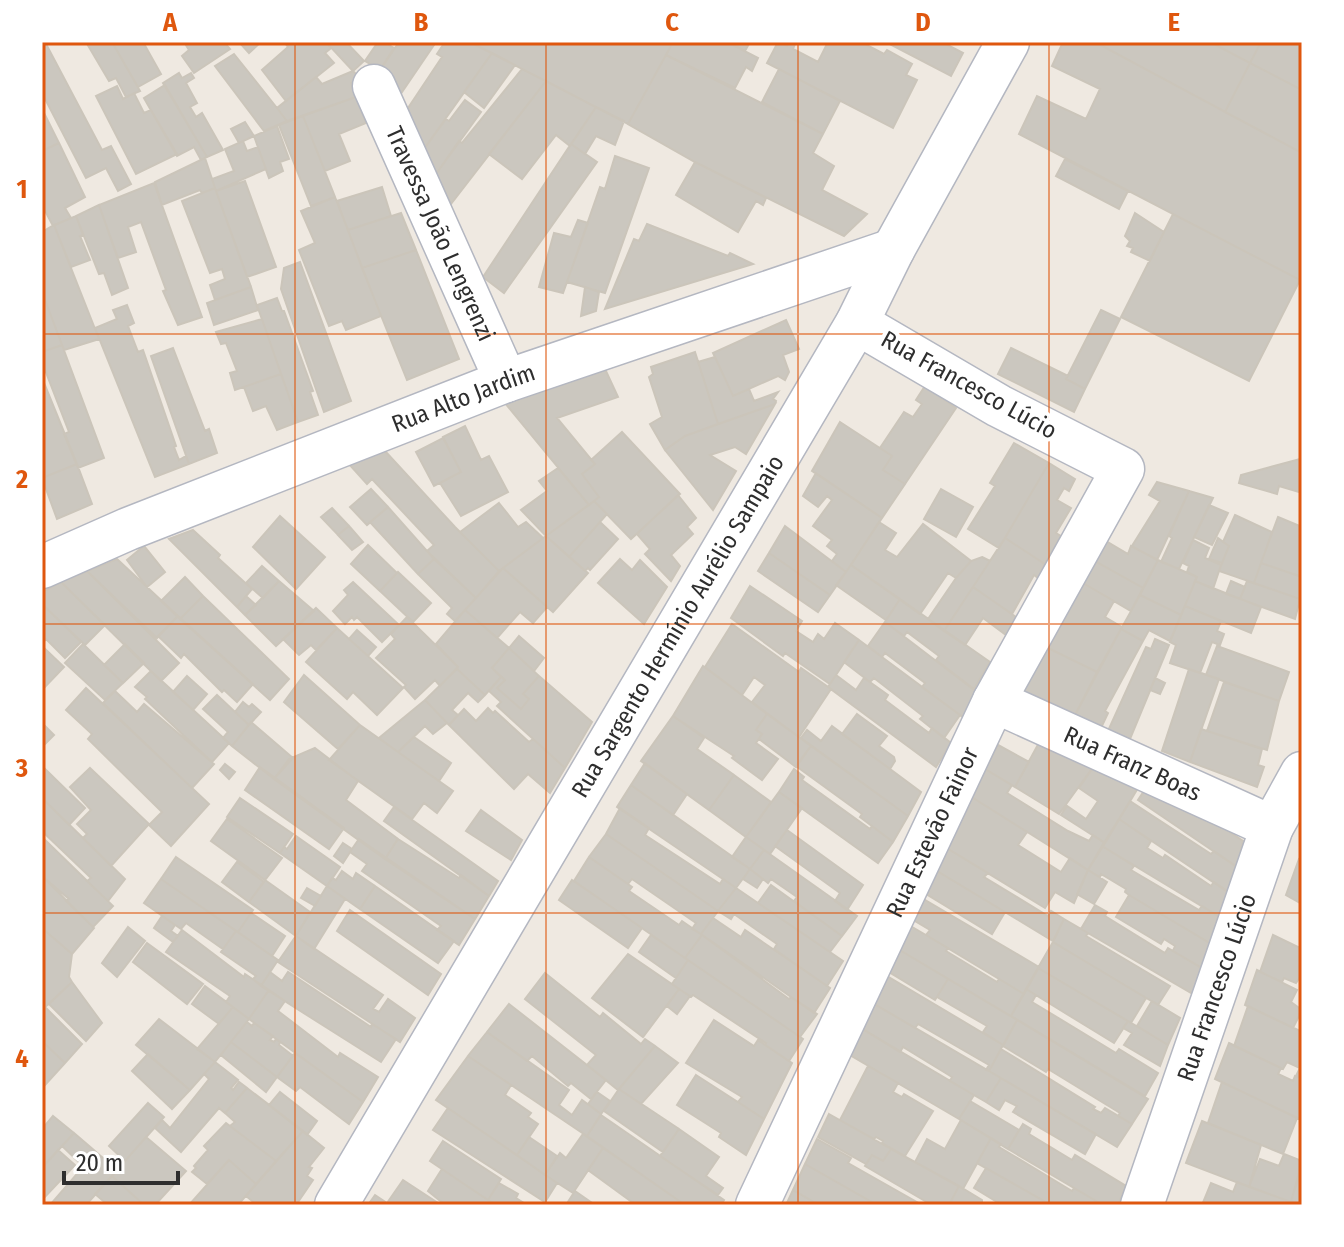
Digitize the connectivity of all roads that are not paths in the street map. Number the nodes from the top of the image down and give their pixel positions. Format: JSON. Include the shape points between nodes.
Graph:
{"nodes":[{"id":1,"x":1008,"y":42,"type":"edge"},
{"id":2,"x":374,"y":86,"type":"dead end"},
{"id":3,"x":893,"y":250,"type":"junction"},
{"id":4,"x":857,"y":323,"type":"junction"},
{"id":5,"x":506,"y":381,"type":"junction"},
{"id":6,"x":1123,"y":469,"type":"joint"},
{"id":7,"x":42,"y":567,"type":"edge"},
{"id":8,"x":994,"y":701,"type":"junction"},
{"id":9,"x":1302,"y":773,"type":"edge"},
{"id":10,"x":1272,"y":827,"type":"junction"},
{"id":11,"x":336,"y":1205,"type":"edge"},
{"id":12,"x":757,"y":1205,"type":"edge"},
{"id":13,"x":1142,"y":1205,"type":"edge"}],
"edges":[{"from":1,"to":3,"type":"street","name":"Rua Sargento Hermínio Aurélio Sampaio"},
{"from":2,"to":5,"type":"street","name":"Travessa João Lengrenzi"},
{"from":3,"to":4,"type":"street","name":"Rua Sargento Hermínio Aurélio Sampaio"},
{"from":3,"to":5,"type":"street","name":"Rua Alto Jardim"},
{"from":4,"to":6,"type":"street","name":"Rua Francesco Lúcio","via":[[999,406]]},
{"from":4,"to":11,"type":"street","name":"Rua Sargento Hermínio Aurélio Sampaio"},
{"from":5,"to":7,"type":"street","name":"Rua Alto Jardim"},
{"from":6,"to":8,"type":"street","name":"Rua Estevão Fainor"},
{"from":8,"to":10,"type":"street","name":"Rua Franz Boas"},
{"from":8,"to":12,"type":"street","name":"Rua Estevão Fainor"},
{"from":9,"to":10,"type":"street","name":"Rua Francesco Lúcio"},
{"from":10,"to":13,"type":"street","name":"Rua Francesco Lúcio"}]}
